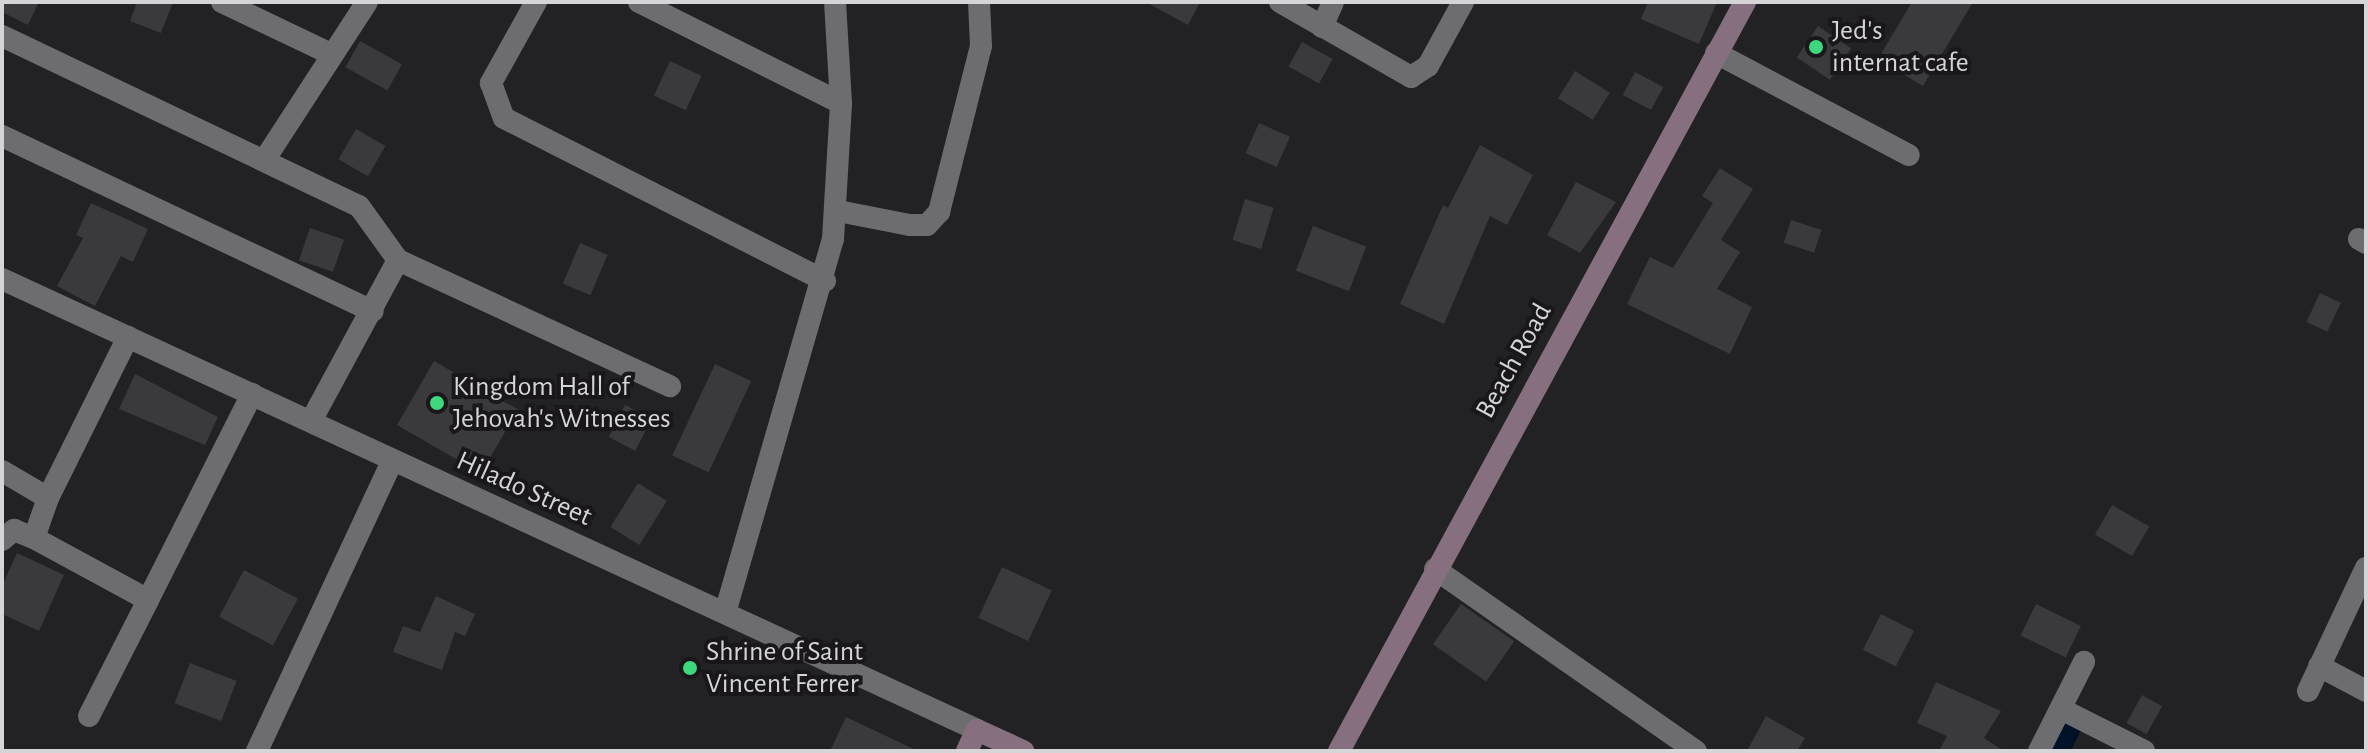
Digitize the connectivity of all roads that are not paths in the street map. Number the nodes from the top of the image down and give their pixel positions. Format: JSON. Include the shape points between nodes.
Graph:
{"nodes":[{"id":1,"x":222,"y":2,"type":"edge"},
{"id":2,"x":367,"y":2,"type":"edge"},
{"id":3,"x":536,"y":2,"type":"edge"},
{"id":4,"x":639,"y":2,"type":"edge"},
{"id":5,"x":835,"y":2,"type":"edge"},
{"id":6,"x":979,"y":2,"type":"edge"},
{"id":7,"x":1280,"y":2,"type":"edge"},
{"id":8,"x":1333,"y":2,"type":"edge"},
{"id":9,"x":1463,"y":2,"type":"edge"},
{"id":10,"x":1745,"y":2,"type":"edge"},
{"id":11,"x":1322,"y":27,"type":"junction"},
{"id":12,"x":2,"y":36,"type":"edge"},
{"id":13,"x":1716,"y":53,"type":"junction"},
{"id":14,"x":331,"y":54,"type":"junction"},
{"id":15,"x":841,"y":103,"type":"junction"},
{"id":16,"x":2,"y":136,"type":"edge"},
{"id":17,"x":1909,"y":155,"type":"dead end"},
{"id":18,"x":265,"y":159,"type":"junction"},
{"id":19,"x":838,"y":211,"type":"junction"},
{"id":20,"x":398,"y":260,"type":"junction"},
{"id":21,"x":2,"y":279,"type":"edge"},
{"id":22,"x":825,"y":281,"type":"junction"},
{"id":23,"x":373,"y":311,"type":"junction"},
{"id":24,"x":128,"y":337,"type":"junction"},
{"id":25,"x":670,"y":386,"type":"dead end"},
{"id":26,"x":252,"y":394,"type":"junction"},
{"id":27,"x":311,"y":421,"type":"junction"},
{"id":28,"x":392,"y":462,"type":"junction"},
{"id":29,"x":2,"y":471,"type":"edge"},
{"id":30,"x":48,"y":498,"type":"junction"},
{"id":31,"x":34,"y":538,"type":"junction"},
{"id":32,"x":2,"y":540,"type":"edge"},
{"id":33,"x":2366,"y":568,"type":"edge"},
{"id":34,"x":1435,"y":569,"type":"junction"},
{"id":35,"x":148,"y":600,"type":"junction"},
{"id":36,"x":725,"y":613,"type":"junction"},
{"id":37,"x":2084,"y":662,"type":"dead end"},
{"id":38,"x":2319,"y":666,"type":"junction"},
{"id":39,"x":2308,"y":691,"type":"dead end"},
{"id":40,"x":2366,"y":691,"type":"edge"},
{"id":41,"x":2061,"y":709,"type":"junction"},
{"id":42,"x":89,"y":716,"type":"dead end"},
{"id":43,"x":977,"y":730,"type":"junction"},
{"id":44,"x":257,"y":751,"type":"edge"},
{"id":45,"x":967,"y":751,"type":"edge"},
{"id":46,"x":1023,"y":751,"type":"edge"},
{"id":47,"x":1339,"y":751,"type":"edge"},
{"id":48,"x":1696,"y":751,"type":"edge"},
{"id":49,"x":2039,"y":751,"type":"edge"},
{"id":50,"x":2144,"y":751,"type":"edge"}],
"edges":[{"from":1,"to":14,"type":"street"},
{"from":2,"to":14,"type":"street"},
{"from":3,"to":22,"type":"street","via":[[491,83],[504,118]]},
{"from":4,"to":15,"type":"street"},
{"from":5,"to":15,"type":"street"},
{"from":6,"to":19,"type":"street","via":[[981,46],[939,212],[927,225],[910,225]]},
{"from":7,"to":11,"type":"street"},
{"from":8,"to":11,"type":"street"},
{"from":9,"to":11,"type":"street","via":[[1419,77]]},
{"from":10,"to":13,"type":"main road","name":"Beach Road"},
{"from":12,"to":18,"type":"street"},
{"from":13,"to":17,"type":"street"},
{"from":13,"to":34,"type":"main road","name":"Beach Road"},
{"from":14,"to":18,"type":"street"},
{"from":15,"to":19,"type":"street"},
{"from":16,"to":23,"type":"street"},
{"from":18,"to":20,"type":"street","via":[[359,206]]},
{"from":19,"to":22,"type":"street"},
{"from":20,"to":23,"type":"street"},
{"from":20,"to":25,"type":"street"},
{"from":21,"to":24,"type":"street","name":"Hilado Street"},
{"from":22,"to":36,"type":"street"},
{"from":23,"to":27,"type":"street"},
{"from":24,"to":26,"type":"street","name":"Hilado Street"},
{"from":24,"to":30,"type":"street"},
{"from":26,"to":27,"type":"street","name":"Hilado Street"},
{"from":26,"to":35,"type":"street"},
{"from":27,"to":28,"type":"street","name":"Hilado Street"},
{"from":28,"to":36,"type":"street","name":"Hilado Street"},
{"from":28,"to":44,"type":"street"},
{"from":29,"to":30,"type":"street"},
{"from":30,"to":31,"type":"street"},
{"from":31,"to":32,"type":"street","via":[[14,530]]},
{"from":31,"to":35,"type":"street"},
{"from":33,"to":38,"type":"street"},
{"from":34,"to":47,"type":"main road","name":"Beach Road"},
{"from":34,"to":48,"type":"street"},
{"from":35,"to":42,"type":"street"},
{"from":36,"to":43,"type":"street","name":"Hilado Street"},
{"from":37,"to":41,"type":"street"},
{"from":38,"to":39,"type":"street"},
{"from":38,"to":40,"type":"street"},
{"from":41,"to":49,"type":"street"},
{"from":41,"to":50,"type":"street"},
{"from":43,"to":45,"type":"main road"},
{"from":43,"to":46,"type":"main road","name":"Hilado Street"}]}
